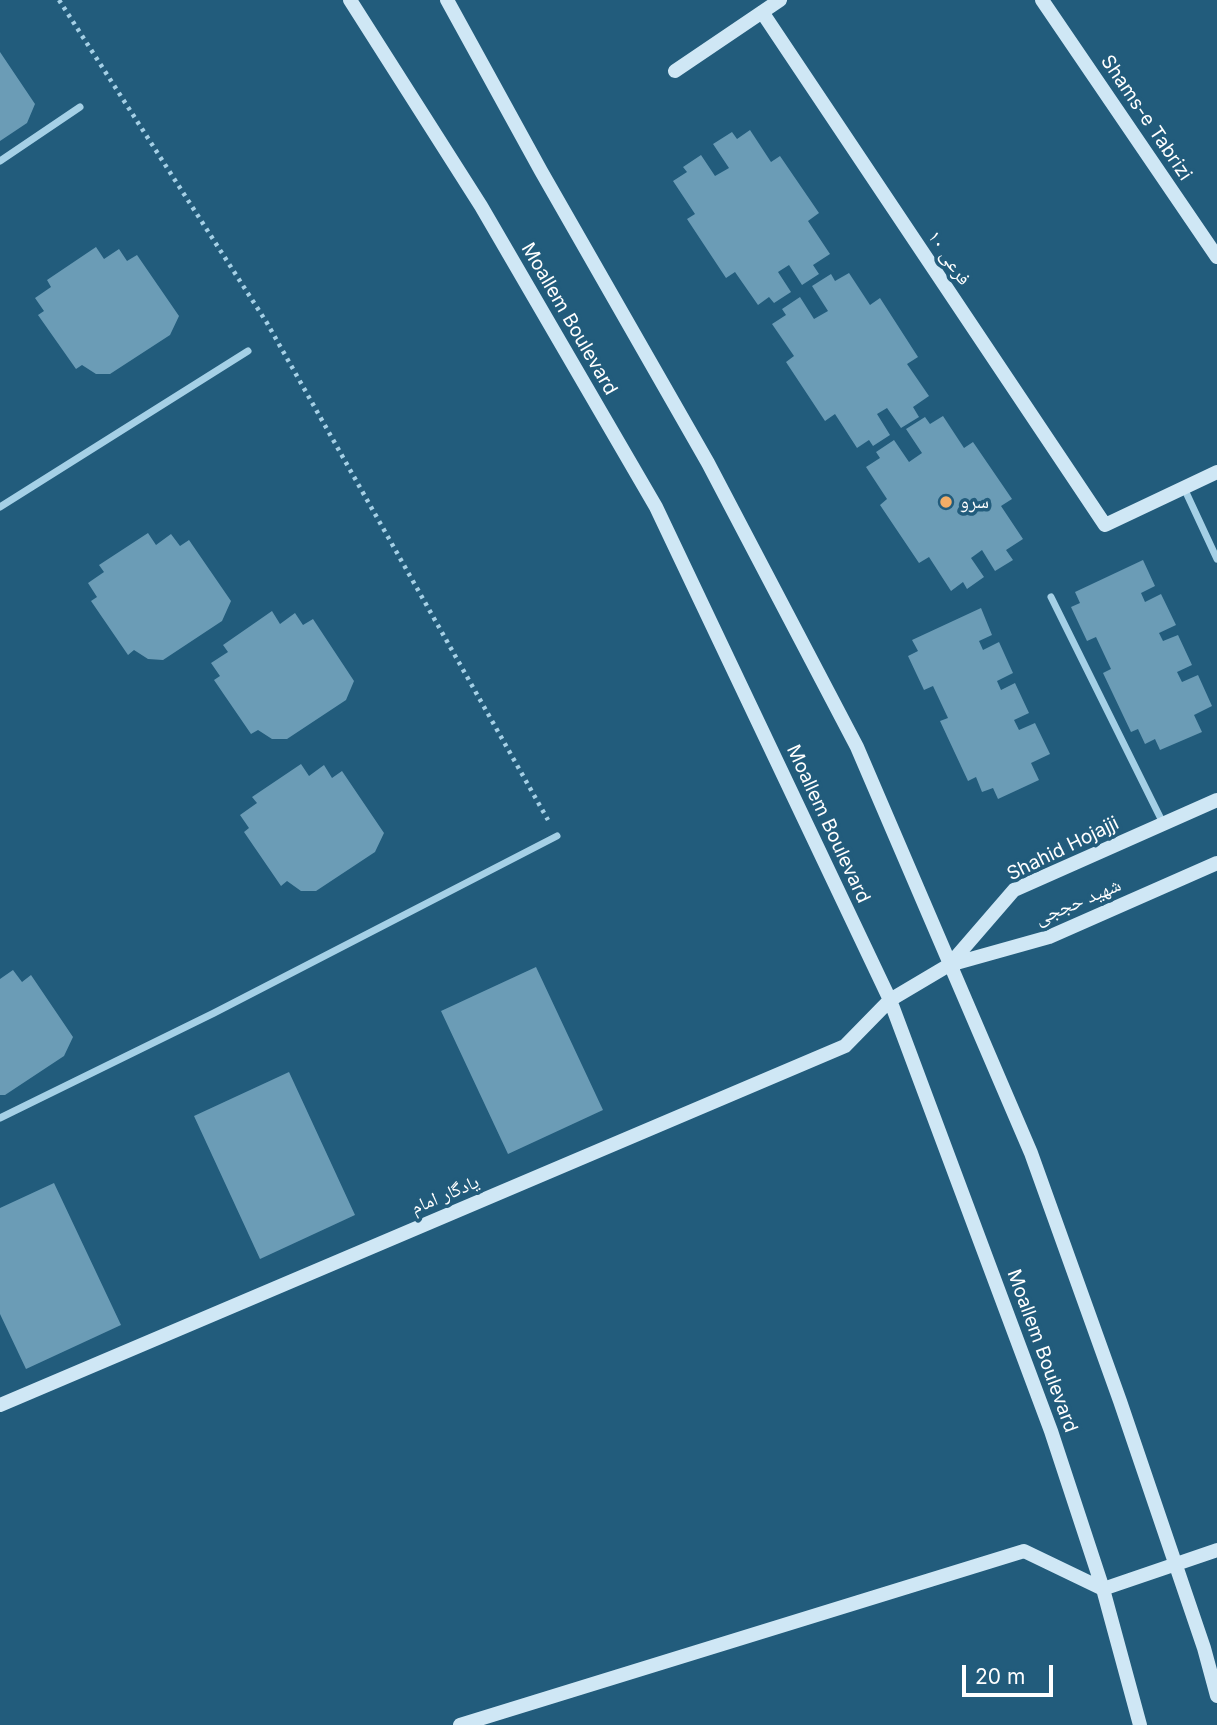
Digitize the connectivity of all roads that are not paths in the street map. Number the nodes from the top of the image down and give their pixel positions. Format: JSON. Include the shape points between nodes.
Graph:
{"nodes":[{"id":1,"x":350,"y":0,"type":"edge"},
{"id":2,"x":447,"y":0,"type":"edge"},
{"id":3,"x":780,"y":0,"type":"edge"},
{"id":4,"x":1042,"y":0,"type":"edge"},
{"id":5,"x":762,"y":12,"type":"junction"},
{"id":6,"x":675,"y":71,"type":"dead end"},
{"id":7,"x":79,"y":107,"type":"dead end"},
{"id":8,"x":0,"y":161,"type":"edge"},
{"id":9,"x":1217,"y":257,"type":"edge"},
{"id":10,"x":248,"y":351,"type":"dead end"},
{"id":11,"x":1217,"y":472,"type":"edge"},
{"id":12,"x":1184,"y":488,"type":"junction"},
{"id":13,"x":0,"y":507,"type":"edge"},
{"id":14,"x":1217,"y":559,"type":"edge"},
{"id":15,"x":1051,"y":597,"type":"dead end"},
{"id":16,"x":1217,"y":800,"type":"edge"},
{"id":17,"x":1163,"y":823,"type":"junction"},
{"id":18,"x":557,"y":836,"type":"road end"},
{"id":19,"x":1217,"y":863,"type":"edge"},
{"id":20,"x":949,"y":965,"type":"junction"},
{"id":21,"x":890,"y":1000,"type":"junction"},
{"id":22,"x":0,"y":1118,"type":"edge"},
{"id":23,"x":0,"y":1405,"type":"edge"},
{"id":24,"x":1217,"y":1550,"type":"edge"},
{"id":25,"x":1175,"y":1563,"type":"junction"},
{"id":26,"x":1102,"y":1589,"type":"junction"},
{"id":27,"x":1217,"y":1696,"type":"edge"},
{"id":28,"x":460,"y":1725,"type":"edge"},
{"id":29,"x":1140,"y":1725,"type":"edge"}],
"edges":[{"from":1,"to":21,"type":"main road","name":"Moallem Boulevard","via":[[481,205],[656,506]]},
{"from":2,"to":20,"type":"main road","via":[[708,463],[857,747]]},
{"from":3,"to":5,"type":"main road"},
{"from":4,"to":9,"type":"main road","name":"Shams-e Tabrizi"},
{"from":5,"to":6,"type":"main road"},
{"from":5,"to":12,"type":"main road","name":"فرعی ۱۰","via":[[1105,525]]},
{"from":7,"to":8,"type":"street"},
{"from":10,"to":13,"type":"street"},
{"from":11,"to":12,"type":"main road"},
{"from":12,"to":14,"type":"street"},
{"from":15,"to":17,"type":"street"},
{"from":16,"to":17,"type":"main road","name":"Shahid Hojajji"},
{"from":17,"to":20,"type":"main road","name":"Shahid Hojajji","via":[[1014,890]]},
{"from":18,"to":22,"type":"street"},
{"from":19,"to":20,"type":"main road","name":"شهید حججی","via":[[1049,937]]},
{"from":20,"to":21,"type":"main road","name":"یادگار امام"},
{"from":20,"to":25,"type":"main road","via":[[1031,1153]]},
{"from":21,"to":23,"type":"main road","name":"یادگار امام","via":[[845,1046]]},
{"from":21,"to":26,"type":"main road","name":"Moallem Boulevard","via":[[1051,1430]]},
{"from":24,"to":25,"type":"main road"},
{"from":25,"to":26,"type":"main road"},
{"from":25,"to":27,"type":"main road"},
{"from":26,"to":28,"type":"main road","via":[[1024,1551]]},
{"from":26,"to":29,"type":"main road","name":"Moallem Boulevard"}]}
